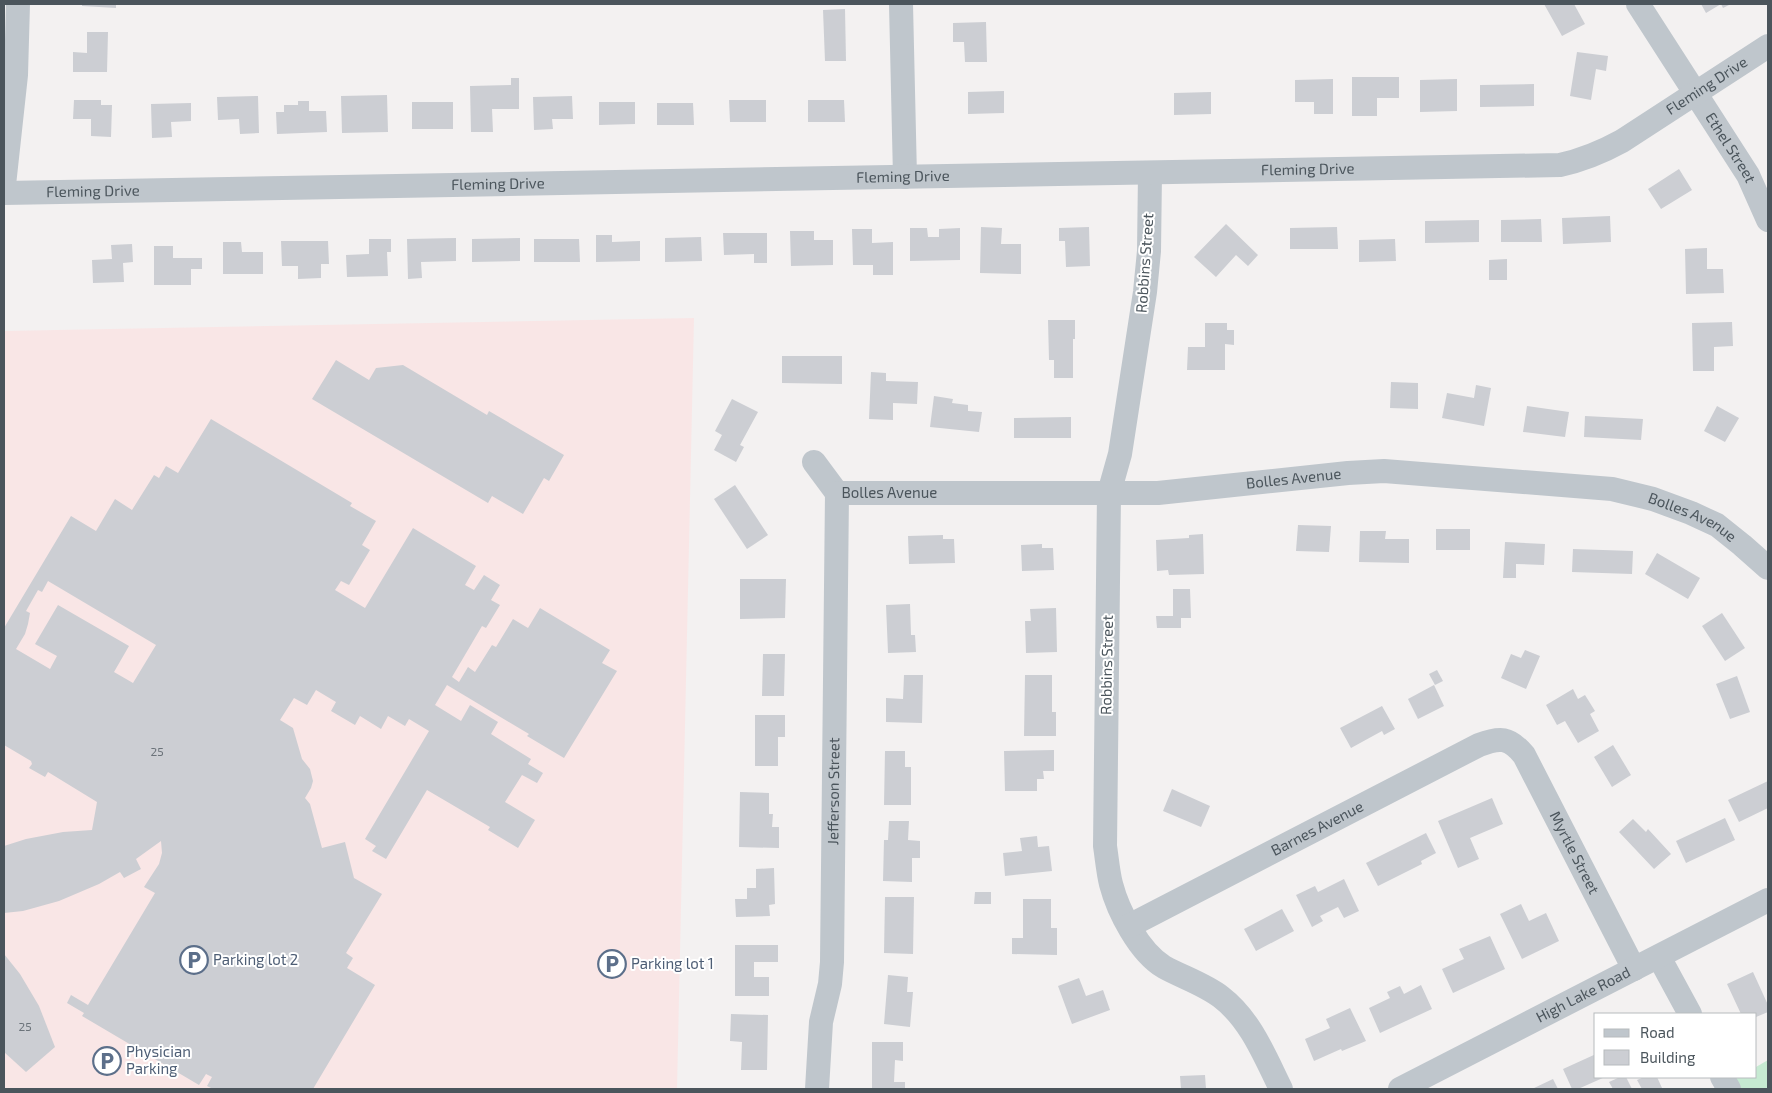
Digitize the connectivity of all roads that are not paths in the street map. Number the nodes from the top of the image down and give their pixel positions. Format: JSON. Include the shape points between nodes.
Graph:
{"nodes":[{"id":1,"x":18,"y":4,"type":"edge"},
{"id":2,"x":901,"y":4,"type":"edge"},
{"id":3,"x":1638,"y":4,"type":"edge"},
{"id":4,"x":1768,"y":46,"type":"edge"},
{"id":5,"x":1696,"y":93,"type":"junction"},
{"id":6,"x":1150,"y":173,"type":"junction"},
{"id":7,"x":905,"y":177,"type":"junction"},
{"id":8,"x":4,"y":185,"type":"edge"},
{"id":9,"x":4,"y":193,"type":"edge"},
{"id":10,"x":1768,"y":220,"type":"edge"},
{"id":11,"x":814,"y":462,"type":"dead end"},
{"id":12,"x":837,"y":493,"type":"junction"},
{"id":13,"x":1109,"y":493,"type":"junction"},
{"id":14,"x":1768,"y":568,"type":"edge"},
{"id":15,"x":1508,"y":741,"type":"joint"},
{"id":16,"x":1768,"y":900,"type":"edge"},
{"id":17,"x":1129,"y":926,"type":"junction"},
{"id":18,"x":1659,"y":956,"type":"junction"},
{"id":19,"x":1634,"y":970,"type":"junction"},
{"id":20,"x":1689,"y":1013,"type":"edge"},
{"id":21,"x":1723,"y":1078,"type":"edge"},
{"id":22,"x":817,"y":1089,"type":"edge"},
{"id":23,"x":1281,"y":1089,"type":"edge"},
{"id":24,"x":1400,"y":1089,"type":"edge"},
{"id":25,"x":1729,"y":1089,"type":"edge"}],
"edges":[{"from":1,"to":8,"type":"street","via":[[16,75]]},
{"from":2,"to":7,"type":"street"},
{"from":3,"to":5,"type":"street","name":"Ethel Street"},
{"from":4,"to":5,"type":"street","name":"Fleming Drive"},
{"from":5,"to":6,"type":"street","name":"Fleming Drive","via":[[1602,152],[1560,165]]},
{"from":5,"to":10,"type":"street","name":"Ethel Street","via":[[1748,175]]},
{"from":6,"to":7,"type":"street","name":"Fleming Drive"},
{"from":6,"to":13,"type":"street","name":"Robbins Street","via":[[1145,292],[1120,454]]},
{"from":7,"to":9,"type":"street","name":"Fleming Drive"},
{"from":11,"to":12,"type":"street","name":"Bolles Avenue"},
{"from":12,"to":13,"type":"street","name":"Bolles Avenue"},
{"from":12,"to":22,"type":"street","name":"Jefferson Street","via":[[832,962],[821,1022]]},
{"from":13,"to":14,"type":"street","name":"Bolles Avenue","via":[[1158,493],[1384,471],[1612,489],[1653,499],[1717,525]]},
{"from":13,"to":17,"type":"street","name":"Robbins Street","via":[[1105,846],[1111,885]]},
{"from":15,"to":17,"type":"street","name":"Barnes Avenue","via":[[1493,739],[1479,745]]},
{"from":15,"to":19,"type":"street","name":"Myrtle Street","via":[[1524,755]]},
{"from":16,"to":18,"type":"street","name":"High Lake Road"},
{"from":17,"to":23,"type":"street","name":"Robbins Street","via":[[1138,942],[1162,966],[1221,997],[1240,1015]]},
{"from":18,"to":19,"type":"street","name":"High Lake Road"},
{"from":18,"to":20,"type":"street"},
{"from":19,"to":24,"type":"street","name":"High Lake Road"},
{"from":21,"to":25,"type":"street"}]}
